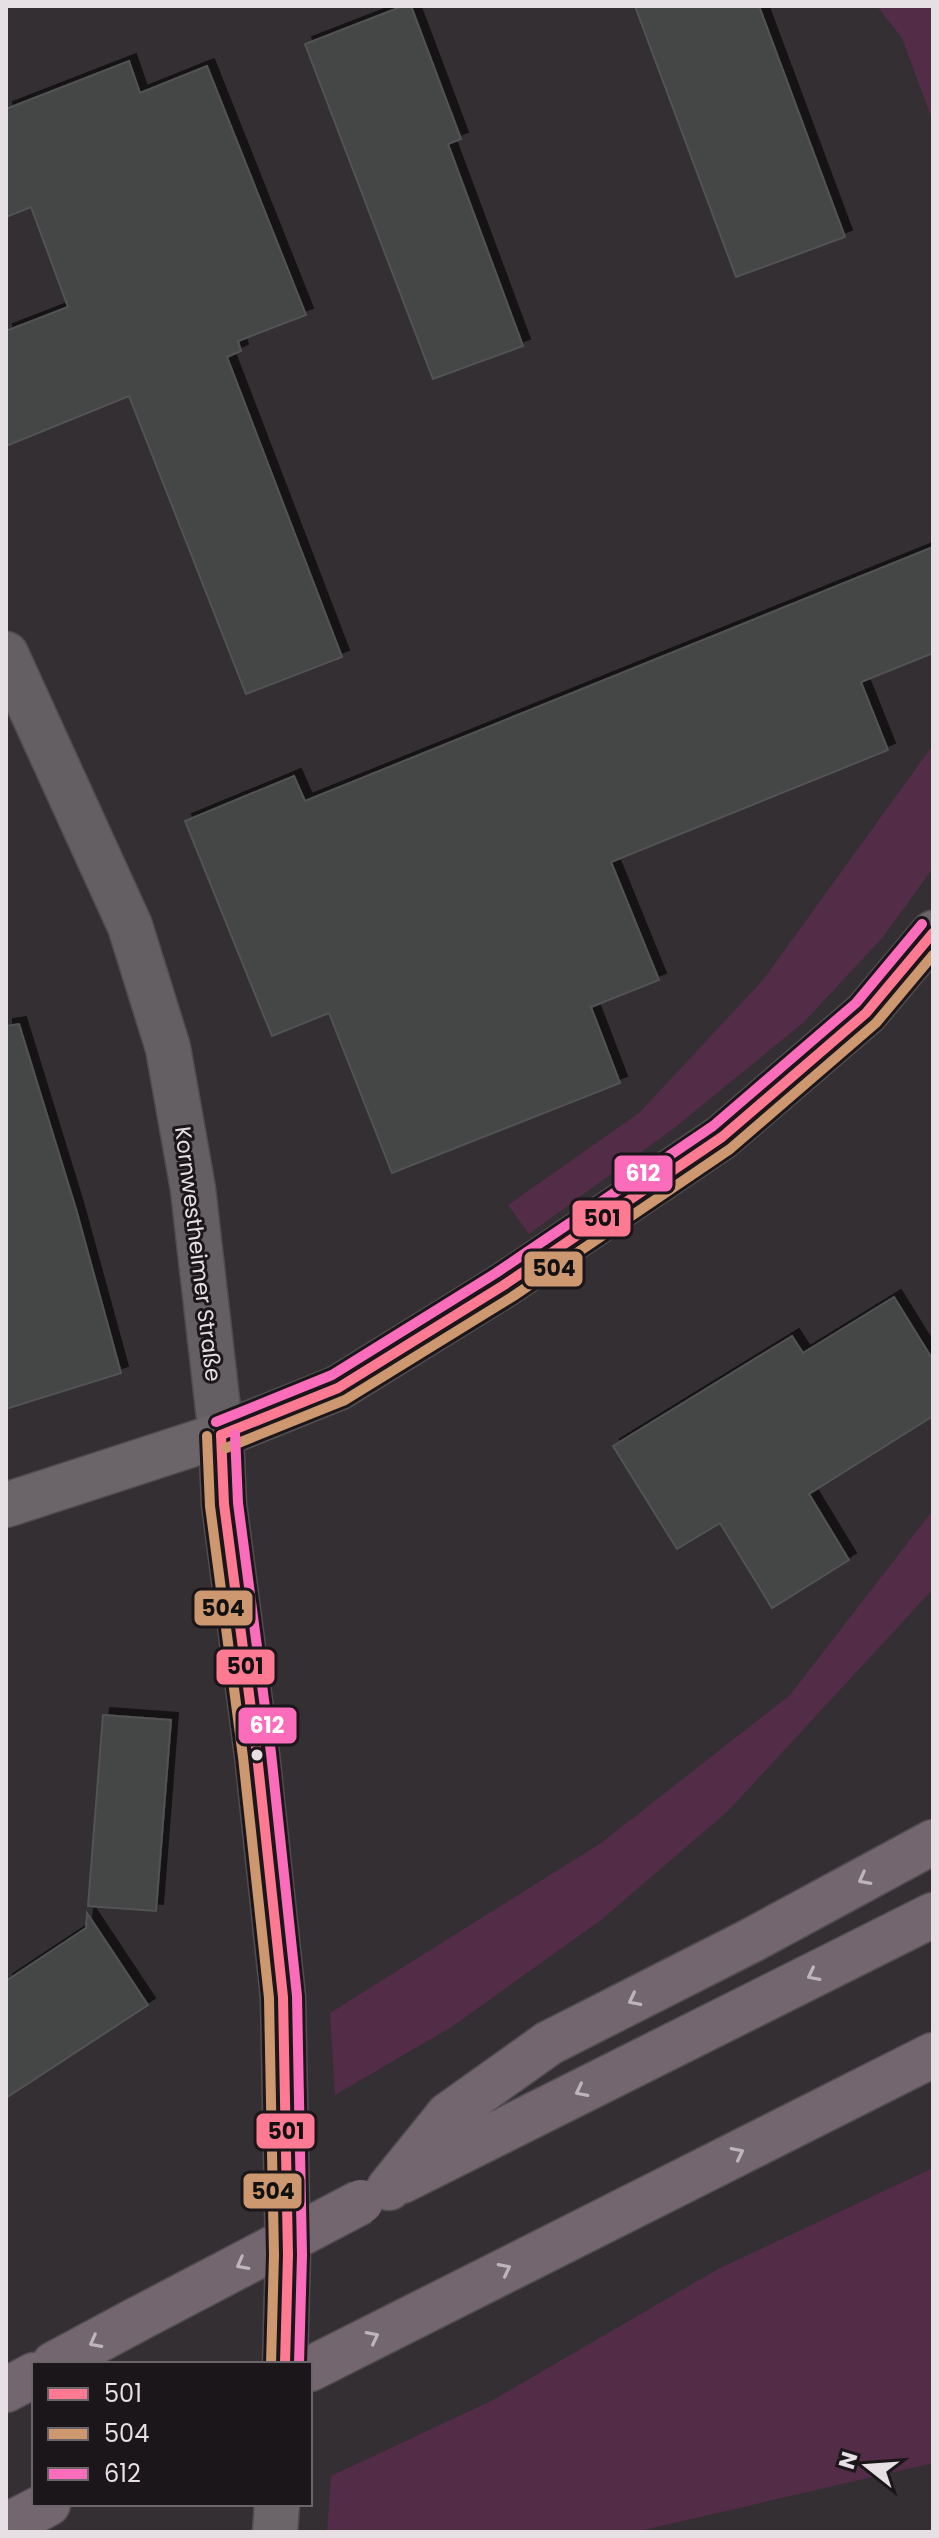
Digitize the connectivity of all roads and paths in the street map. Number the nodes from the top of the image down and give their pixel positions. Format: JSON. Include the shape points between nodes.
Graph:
{"nodes":[{"id":1,"x":6,"y":654,"type":"edge"},
{"id":2,"x":933,"y":933,"type":"edge"},
{"id":3,"x":221,"y":1435,"type":"junction"},
{"id":4,"x":6,"y":1505,"type":"edge"},
{"id":5,"x":933,"y":1842,"type":"edge"},
{"id":6,"x":933,"y":1915,"type":"edge"},
{"id":7,"x":933,"y":2055,"type":"edge"},
{"id":8,"x":413,"y":2167,"type":"junction"},
{"id":9,"x":58,"y":2362,"type":"edge"},
{"id":10,"x":285,"y":2362,"type":"edge"},
{"id":11,"x":312,"y":2368,"type":"edge"},
{"id":12,"x":32,"y":2376,"type":"edge"},
{"id":13,"x":6,"y":2390,"type":"edge"},
{"id":14,"x":44,"y":2506,"type":"edge"},
{"id":15,"x":277,"y":2506,"type":"edge"},
{"id":16,"x":6,"y":2526,"type":"edge"},
{"id":17,"x":275,"y":2532,"type":"edge"}],
"edges":[{"from":1,"to":3,"type":"street","name":"Kornwestheimer Straße","via":[[130,926],[168,1048],[193,1189]]},
{"from":2,"to":3,"type":"street","via":[[866,1013],[722,1137],[504,1285],[338,1388]]},
{"from":3,"to":4,"type":"street"},
{"from":3,"to":10,"type":"street","name":"Kornwestheimer Straße","via":[[224,1504],[283,1997]]},
{"from":5,"to":8,"type":"highway","one_way":true,"via":[[549,2043],[448,2115]]},
{"from":6,"to":8,"type":"highway","one_way":true},
{"from":11,"to":7,"type":"highway","one_way":true},
{"from":8,"to":9,"type":"highway","one_way":true,"bridge":true},
{"from":12,"to":13,"type":"highway"},
{"from":14,"to":16,"type":"highway"},
{"from":15,"to":17,"type":"street"}]}
